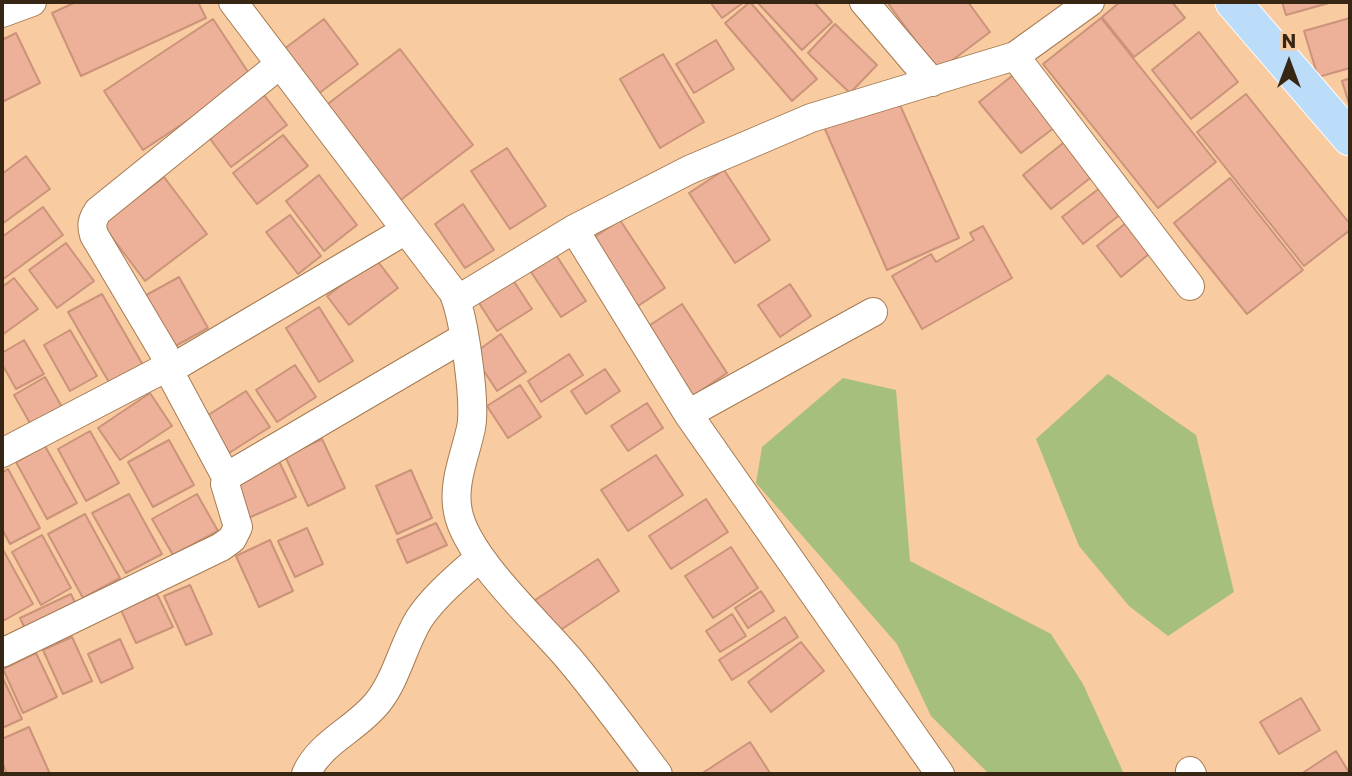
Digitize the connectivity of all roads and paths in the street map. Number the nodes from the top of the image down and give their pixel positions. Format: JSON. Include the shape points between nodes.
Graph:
{"nodes":[{"id":1,"x":32,"y":2,"type":"edge"},
{"id":2,"x":233,"y":2,"type":"edge"},
{"id":3,"x":864,"y":2,"type":"edge"},
{"id":4,"x":1090,"y":2,"type":"edge"},
{"id":5,"x":1233,"y":2,"type":"edge"},
{"id":6,"x":2,"y":13,"type":"edge"},
{"id":7,"x":1015,"y":56,"type":"junction"},
{"id":8,"x":279,"y":65,"type":"junction"},
{"id":9,"x":932,"y":82,"type":"junction"},
{"id":10,"x":1350,"y":138,"type":"edge"},
{"id":11,"x":574,"y":229,"type":"junction"},
{"id":12,"x":406,"y":230,"type":"junction"},
{"id":13,"x":1190,"y":286,"type":"dead end"},
{"id":14,"x":457,"y":300,"type":"junction"},
{"id":15,"x":873,"y":312,"type":"dead end"},
{"id":16,"x":463,"y":338,"type":"junction"},
{"id":17,"x":168,"y":369,"type":"junction"},
{"id":18,"x":688,"y":414,"type":"junction"},
{"id":19,"x":2,"y":453,"type":"edge"},
{"id":20,"x":226,"y":477,"type":"junction"},
{"id":21,"x":480,"y":557,"type":"junction"},
{"id":22,"x":2,"y":653,"type":"edge"},
{"id":23,"x":306,"y":774,"type":"edge"},
{"id":24,"x":658,"y":774,"type":"edge"},
{"id":25,"x":940,"y":774,"type":"edge"}],
"edges":[{"from":1,"to":6,"type":"street"},
{"from":2,"to":8,"type":"street"},
{"from":3,"to":9,"type":"street"},
{"from":4,"to":7,"type":"street"},
{"from":5,"to":10,"type":"main road"},
{"from":7,"to":9,"type":"street"},
{"from":7,"to":13,"type":"street"},
{"from":8,"to":12,"type":"street"},
{"from":8,"to":17,"type":"street","via":[[93,218],[94,235],[164,353]]},
{"from":9,"to":11,"type":"street","via":[[811,118],[689,170]]},
{"from":11,"to":14,"type":"street"},
{"from":11,"to":18,"type":"street"},
{"from":12,"to":14,"type":"street"},
{"from":12,"to":17,"type":"street"},
{"from":14,"to":16,"type":"street"},
{"from":15,"to":18,"type":"street"},
{"from":16,"to":20,"type":"street"},
{"from":16,"to":21,"type":"street","via":[[473,407],[456,497],[460,520]]},
{"from":17,"to":19,"type":"street"},
{"from":17,"to":20,"type":"street"},
{"from":18,"to":25,"type":"street"},
{"from":20,"to":22,"type":"street","via":[[238,527],[232,539]]},
{"from":21,"to":23,"type":"street","via":[[418,621],[377,703],[322,751]]},
{"from":21,"to":24,"type":"street","via":[[571,660]]}]}
